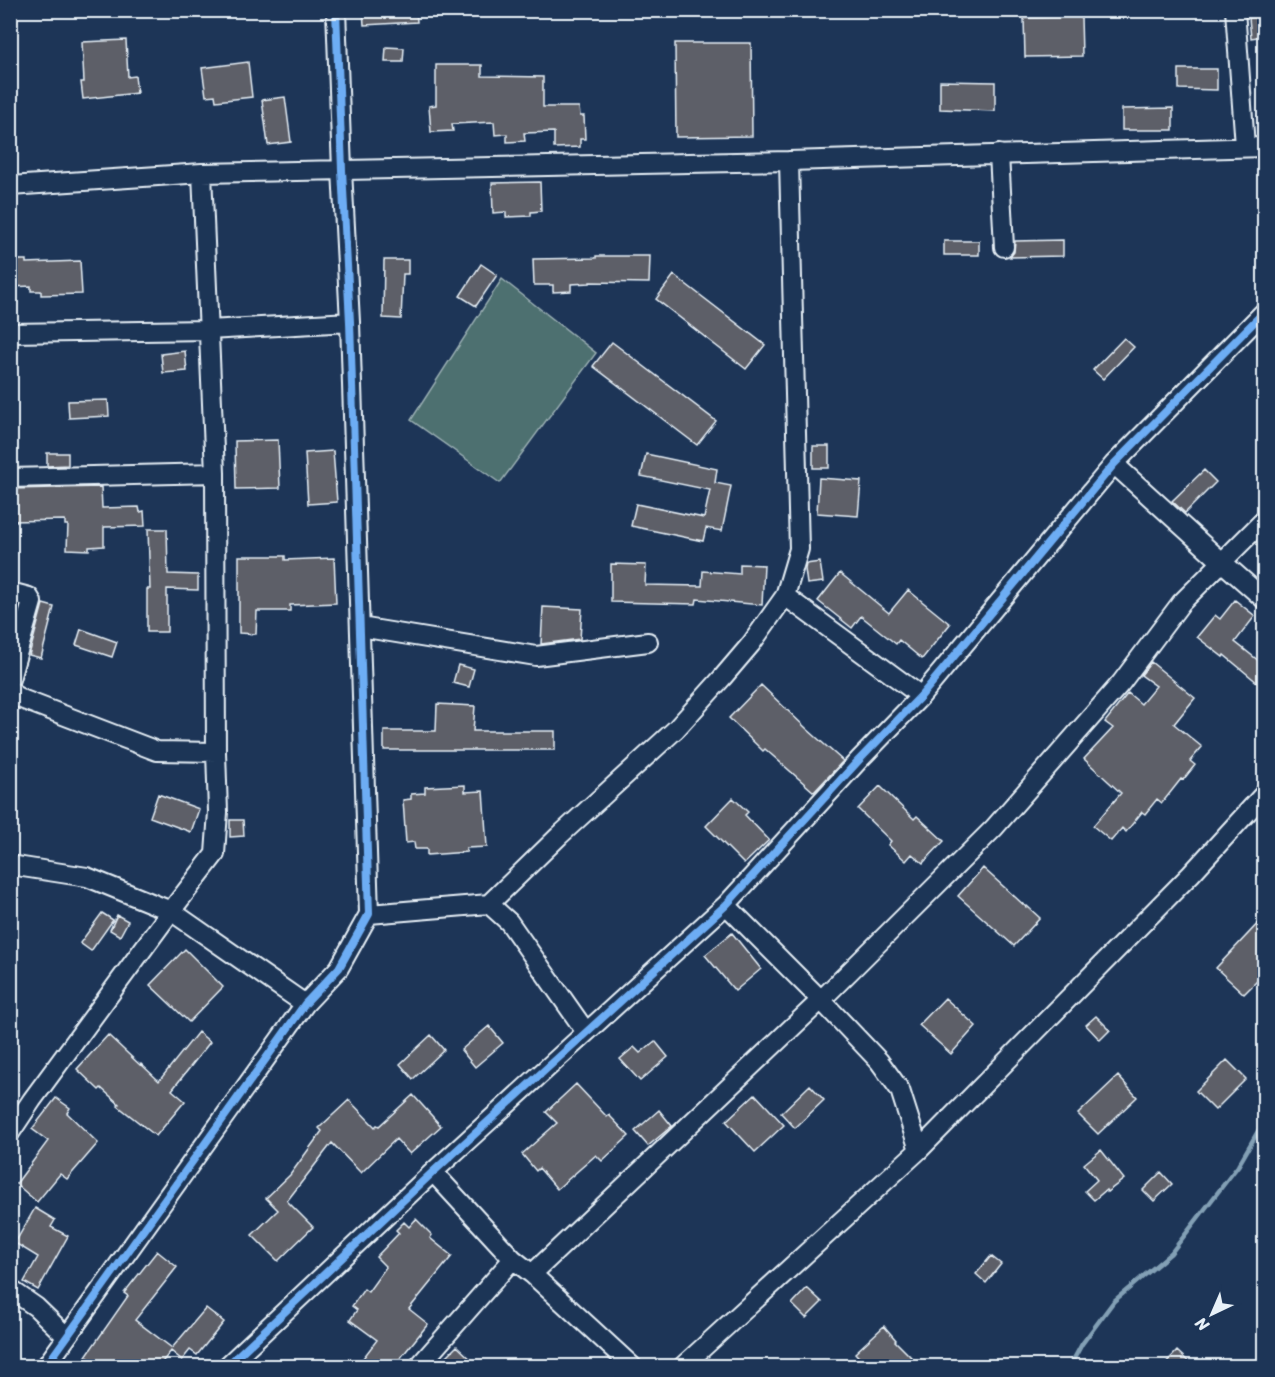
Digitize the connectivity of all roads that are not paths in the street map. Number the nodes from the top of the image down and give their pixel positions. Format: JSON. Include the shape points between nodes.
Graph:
{"nodes":[{"id":1,"x":336,"y":10,"type":"edge"},
{"id":2,"x":1235,"y":10,"type":"edge"},
{"id":3,"x":1245,"y":146,"type":"junction"},
{"id":4,"x":1264,"y":147,"type":"edge"},
{"id":5,"x":999,"y":154,"type":"junction"},
{"id":6,"x":789,"y":161,"type":"junction"},
{"id":7,"x":342,"y":170,"type":"junction"},
{"id":8,"x":202,"y":173,"type":"junction"},
{"id":9,"x":10,"y":186,"type":"edge"},
{"id":10,"x":1004,"y":247,"type":"dead end"},
{"id":11,"x":1264,"y":312,"type":"edge"},
{"id":12,"x":350,"y":322,"type":"junction"},
{"id":13,"x":208,"y":330,"type":"junction"},
{"id":14,"x":10,"y":333,"type":"edge"},
{"id":15,"x":1114,"y":464,"type":"junction"},
{"id":16,"x":215,"y":473,"type":"junction"},
{"id":17,"x":10,"y":478,"type":"edge"},
{"id":18,"x":1264,"y":520,"type":"edge"},
{"id":19,"x":1222,"y":562,"type":"junction"},
{"id":20,"x":10,"y":592,"type":"edge"},
{"id":21,"x":785,"y":596,"type":"junction"},
{"id":22,"x":1264,"y":599,"type":"edge"},
{"id":23,"x":360,"y":627,"type":"junction"},
{"id":24,"x":648,"y":642,"type":"dead end"},
{"id":25,"x":10,"y":679,"type":"edge"},
{"id":26,"x":10,"y":689,"type":"edge"},
{"id":27,"x":921,"y":696,"type":"junction"},
{"id":28,"x":216,"y":752,"type":"junction"},
{"id":29,"x":1264,"y":795,"type":"edge"},
{"id":30,"x":10,"y":865,"type":"edge"},
{"id":31,"x":489,"y":903,"type":"junction"},
{"id":32,"x":726,"y":905,"type":"junction"},
{"id":33,"x":171,"y":910,"type":"junction"},
{"id":34,"x":369,"y":914,"type":"junction"},
{"id":35,"x":821,"y":1000,"type":"junction"},
{"id":36,"x":305,"y":1004,"type":"junction"},
{"id":37,"x":586,"y":1032,"type":"junction"},
{"id":38,"x":10,"y":1133,"type":"edge"},
{"id":39,"x":919,"y":1150,"type":"junction"},
{"id":40,"x":433,"y":1172,"type":"junction"},
{"id":41,"x":513,"y":1259,"type":"junction"},
{"id":42,"x":532,"y":1274,"type":"junction"},
{"id":43,"x":10,"y":1289,"type":"edge"},
{"id":44,"x":67,"y":1337,"type":"junction"},
{"id":45,"x":46,"y":1366,"type":"edge"},
{"id":46,"x":227,"y":1366,"type":"edge"},
{"id":47,"x":419,"y":1366,"type":"edge"},
{"id":48,"x":632,"y":1366,"type":"edge"},
{"id":49,"x":682,"y":1366,"type":"edge"}],
"edges":[{"from":1,"to":7,"type":"street"},
{"from":2,"to":3,"type":"street"},
{"from":3,"to":4,"type":"street"},
{"from":3,"to":5,"type":"street"},
{"from":5,"to":6,"type":"street"},
{"from":5,"to":10,"type":"street"},
{"from":6,"to":7,"type":"street"},
{"from":6,"to":21,"type":"street","via":[[799,549]]},
{"from":7,"to":8,"type":"street"},
{"from":7,"to":12,"type":"street"},
{"from":8,"to":9,"type":"street"},
{"from":8,"to":13,"type":"street"},
{"from":11,"to":15,"type":"street"},
{"from":12,"to":13,"type":"street"},
{"from":12,"to":23,"type":"street"},
{"from":13,"to":14,"type":"street"},
{"from":13,"to":16,"type":"street"},
{"from":15,"to":19,"type":"street"},
{"from":15,"to":27,"type":"street"},
{"from":16,"to":17,"type":"street"},
{"from":16,"to":28,"type":"street"},
{"from":18,"to":19,"type":"street"},
{"from":19,"to":22,"type":"street"},
{"from":19,"to":35,"type":"street","via":[[1181,603],[1121,683],[994,828]]},
{"from":20,"to":25,"type":"street","via":[[32,602]]},
{"from":21,"to":27,"type":"street"},
{"from":21,"to":31,"type":"street","via":[[751,644],[676,729]]},
{"from":23,"to":24,"type":"street","via":[[536,656]]},
{"from":23,"to":34,"type":"street"},
{"from":26,"to":28,"type":"street","via":[[24,700],[157,751]]},
{"from":27,"to":32,"type":"street"},
{"from":28,"to":33,"type":"street","via":[[215,855]]},
{"from":29,"to":39,"type":"street"},
{"from":30,"to":33,"type":"street","via":[[87,877]]},
{"from":31,"to":34,"type":"street"},
{"from":31,"to":37,"type":"street","via":[[509,922]]},
{"from":32,"to":35,"type":"street"},
{"from":32,"to":37,"type":"street"},
{"from":33,"to":36,"type":"street"},
{"from":33,"to":38,"type":"street"},
{"from":34,"to":36,"type":"street","via":[[339,968]]},
{"from":35,"to":39,"type":"street","via":[[879,1061],[900,1090]]},
{"from":35,"to":42,"type":"street"},
{"from":36,"to":44,"type":"street"},
{"from":37,"to":40,"type":"street"},
{"from":39,"to":49,"type":"street"},
{"from":40,"to":41,"type":"street"},
{"from":40,"to":46,"type":"street"},
{"from":41,"to":42,"type":"street"},
{"from":41,"to":47,"type":"street"},
{"from":42,"to":48,"type":"street"},
{"from":43,"to":44,"type":"street"},
{"from":44,"to":45,"type":"street"}]}
